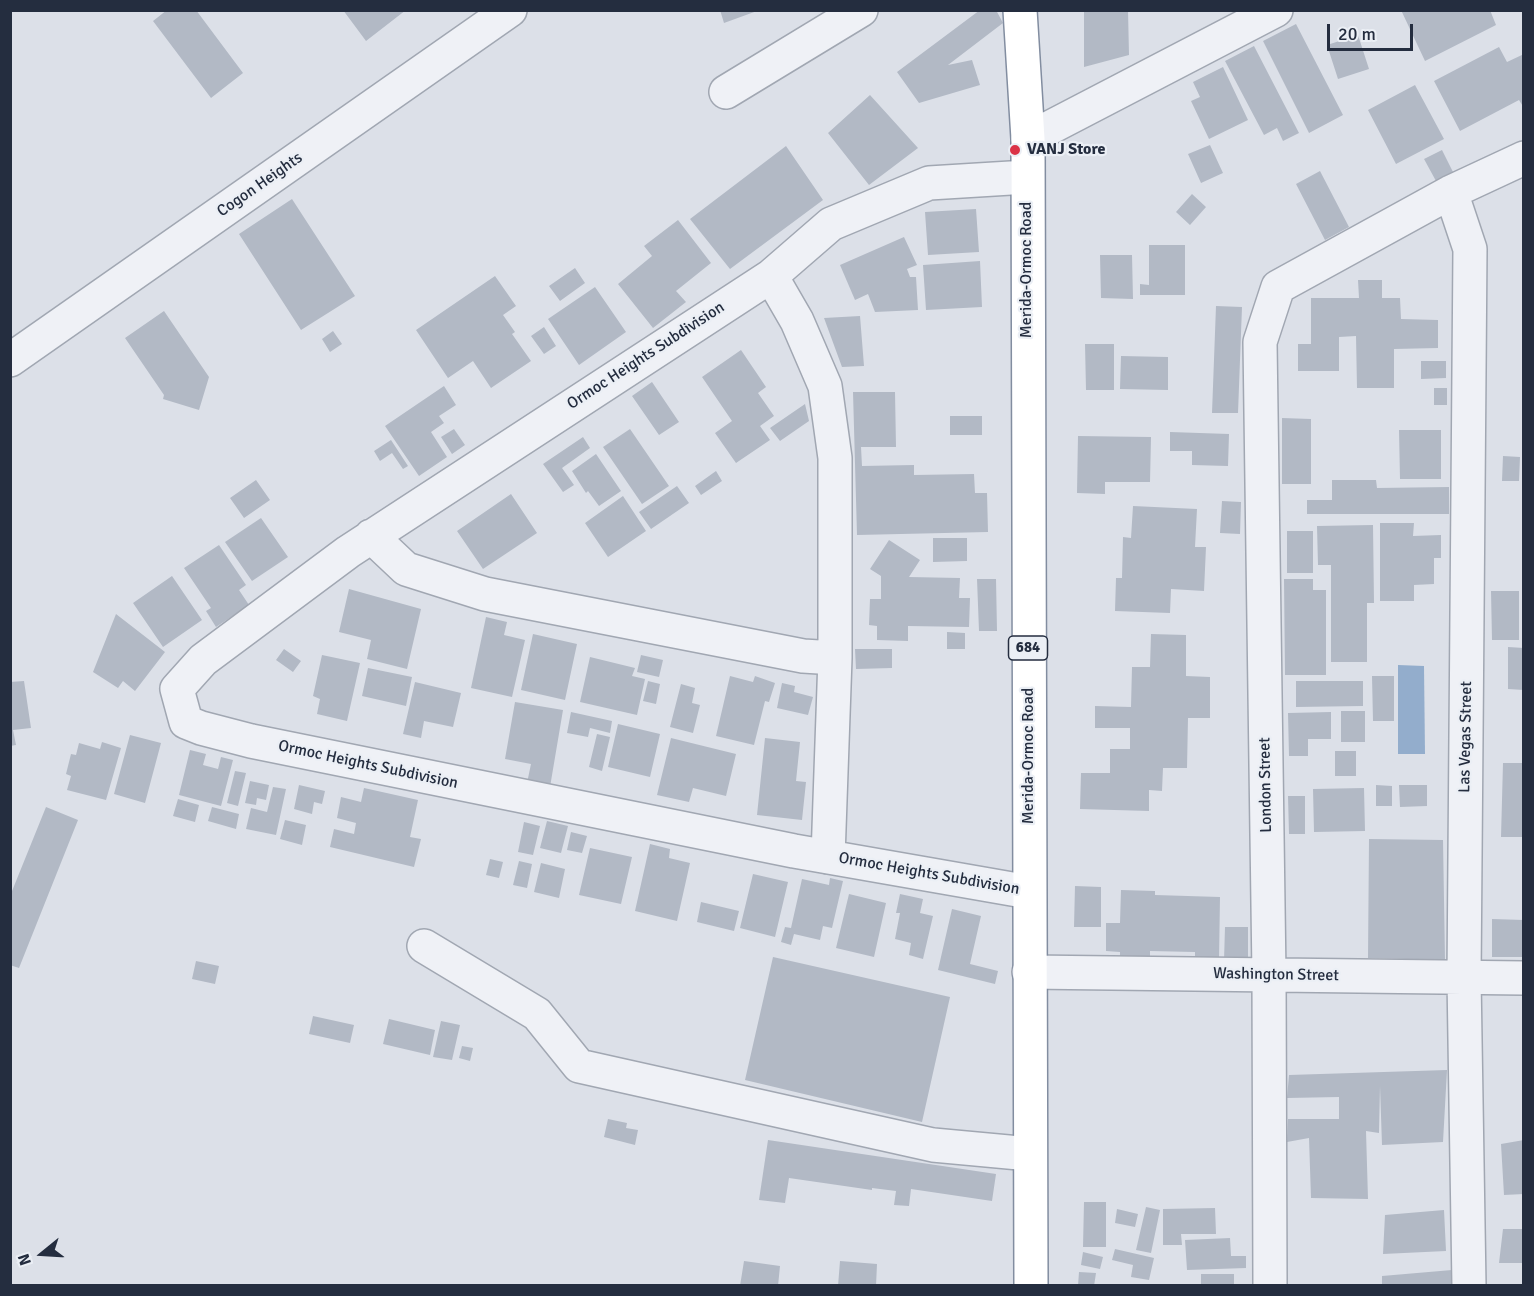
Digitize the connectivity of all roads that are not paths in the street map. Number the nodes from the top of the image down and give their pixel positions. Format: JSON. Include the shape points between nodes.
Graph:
{"nodes":[{"id":1,"x":510,"y":10,"type":"edge"},
{"id":2,"x":861,"y":10,"type":"edge"},
{"id":3,"x":1020,"y":10,"type":"edge"},
{"id":4,"x":1276,"y":10,"type":"edge"},
{"id":5,"x":726,"y":92,"type":"dead end"},
{"id":6,"x":1028,"y":139,"type":"junction"},
{"id":7,"x":1524,"y":158,"type":"edge"},
{"id":8,"x":1027,"y":177,"type":"junction"},
{"id":9,"x":1451,"y":192,"type":"junction"},
{"id":10,"x":771,"y":276,"type":"junction"},
{"id":11,"x":10,"y":360,"type":"edge"},
{"id":12,"x":371,"y":536,"type":"junction"},
{"id":13,"x":835,"y":658,"type":"junction"},
{"id":14,"x":828,"y":857,"type":"junction"},
{"id":15,"x":1029,"y":892,"type":"junction"},
{"id":16,"x":424,"y":946,"type":"dead end"},
{"id":17,"x":1029,"y":972,"type":"junction"},
{"id":18,"x":1269,"y":975,"type":"junction"},
{"id":19,"x":1464,"y":978,"type":"junction"},
{"id":20,"x":1524,"y":978,"type":"edge"},
{"id":21,"x":1030,"y":1154,"type":"junction"},
{"id":22,"x":1031,"y":1286,"type":"edge"},
{"id":23,"x":1270,"y":1286,"type":"edge"},
{"id":24,"x":1469,"y":1286,"type":"edge"}],
"edges":[{"from":1,"to":11,"type":"street","name":"Cogon Heights"},
{"from":2,"to":5,"type":"street"},
{"from":3,"to":6,"type":"highway","name":"Merida-Ormoc Road","number":"684"},
{"from":4,"to":6,"type":"street"},
{"from":6,"to":8,"type":"highway","name":"Merida-Ormoc Road","number":"684"},
{"from":7,"to":9,"type":"street"},
{"from":8,"to":10,"type":"street","name":"Ormoc Heights Subdivision","via":[[929,183],[831,224]]},
{"from":8,"to":15,"type":"highway","name":"Merida-Ormoc Road","number":"684"},
{"from":9,"to":18,"type":"street","name":"London Street","via":[[1278,287],[1260,342]]},
{"from":9,"to":19,"type":"street","name":"Las Vegas Street","via":[[1470,249]]},
{"from":10,"to":12,"type":"street","name":"Ormoc Heights Subdivision"},
{"from":10,"to":13,"type":"street","name":"Ormoc Heights Subdivision","via":[[797,321],[825,386],[835,458]]},
{"from":12,"to":13,"type":"street","via":[[406,569],[485,594],[803,656]]},
{"from":12,"to":14,"type":"street","name":"Ormoc Heights Subdivision","via":[[203,660],[177,689],[186,722],[251,741]]},
{"from":13,"to":14,"type":"street","name":"Ormoc Heights Subdivision"},
{"from":14,"to":15,"type":"street","name":"Ormoc Heights Subdivision"},
{"from":15,"to":17,"type":"highway","name":"Merida-Ormoc Road","number":"684"},
{"from":16,"to":21,"type":"street","via":[[537,1014],[579,1066],[933,1144]]},
{"from":17,"to":18,"type":"street","name":"Washington Street"},
{"from":17,"to":21,"type":"highway","name":"Merida-Ormoc Road","number":"684"},
{"from":18,"to":19,"type":"street","name":"Washington Street"},
{"from":18,"to":23,"type":"street","name":"London Street"},
{"from":19,"to":20,"type":"street","name":"Washington Street"},
{"from":19,"to":24,"type":"street","name":"Las Vegas Street"},
{"from":21,"to":22,"type":"highway","name":"Merida-Ormoc Road","number":"684"}]}
